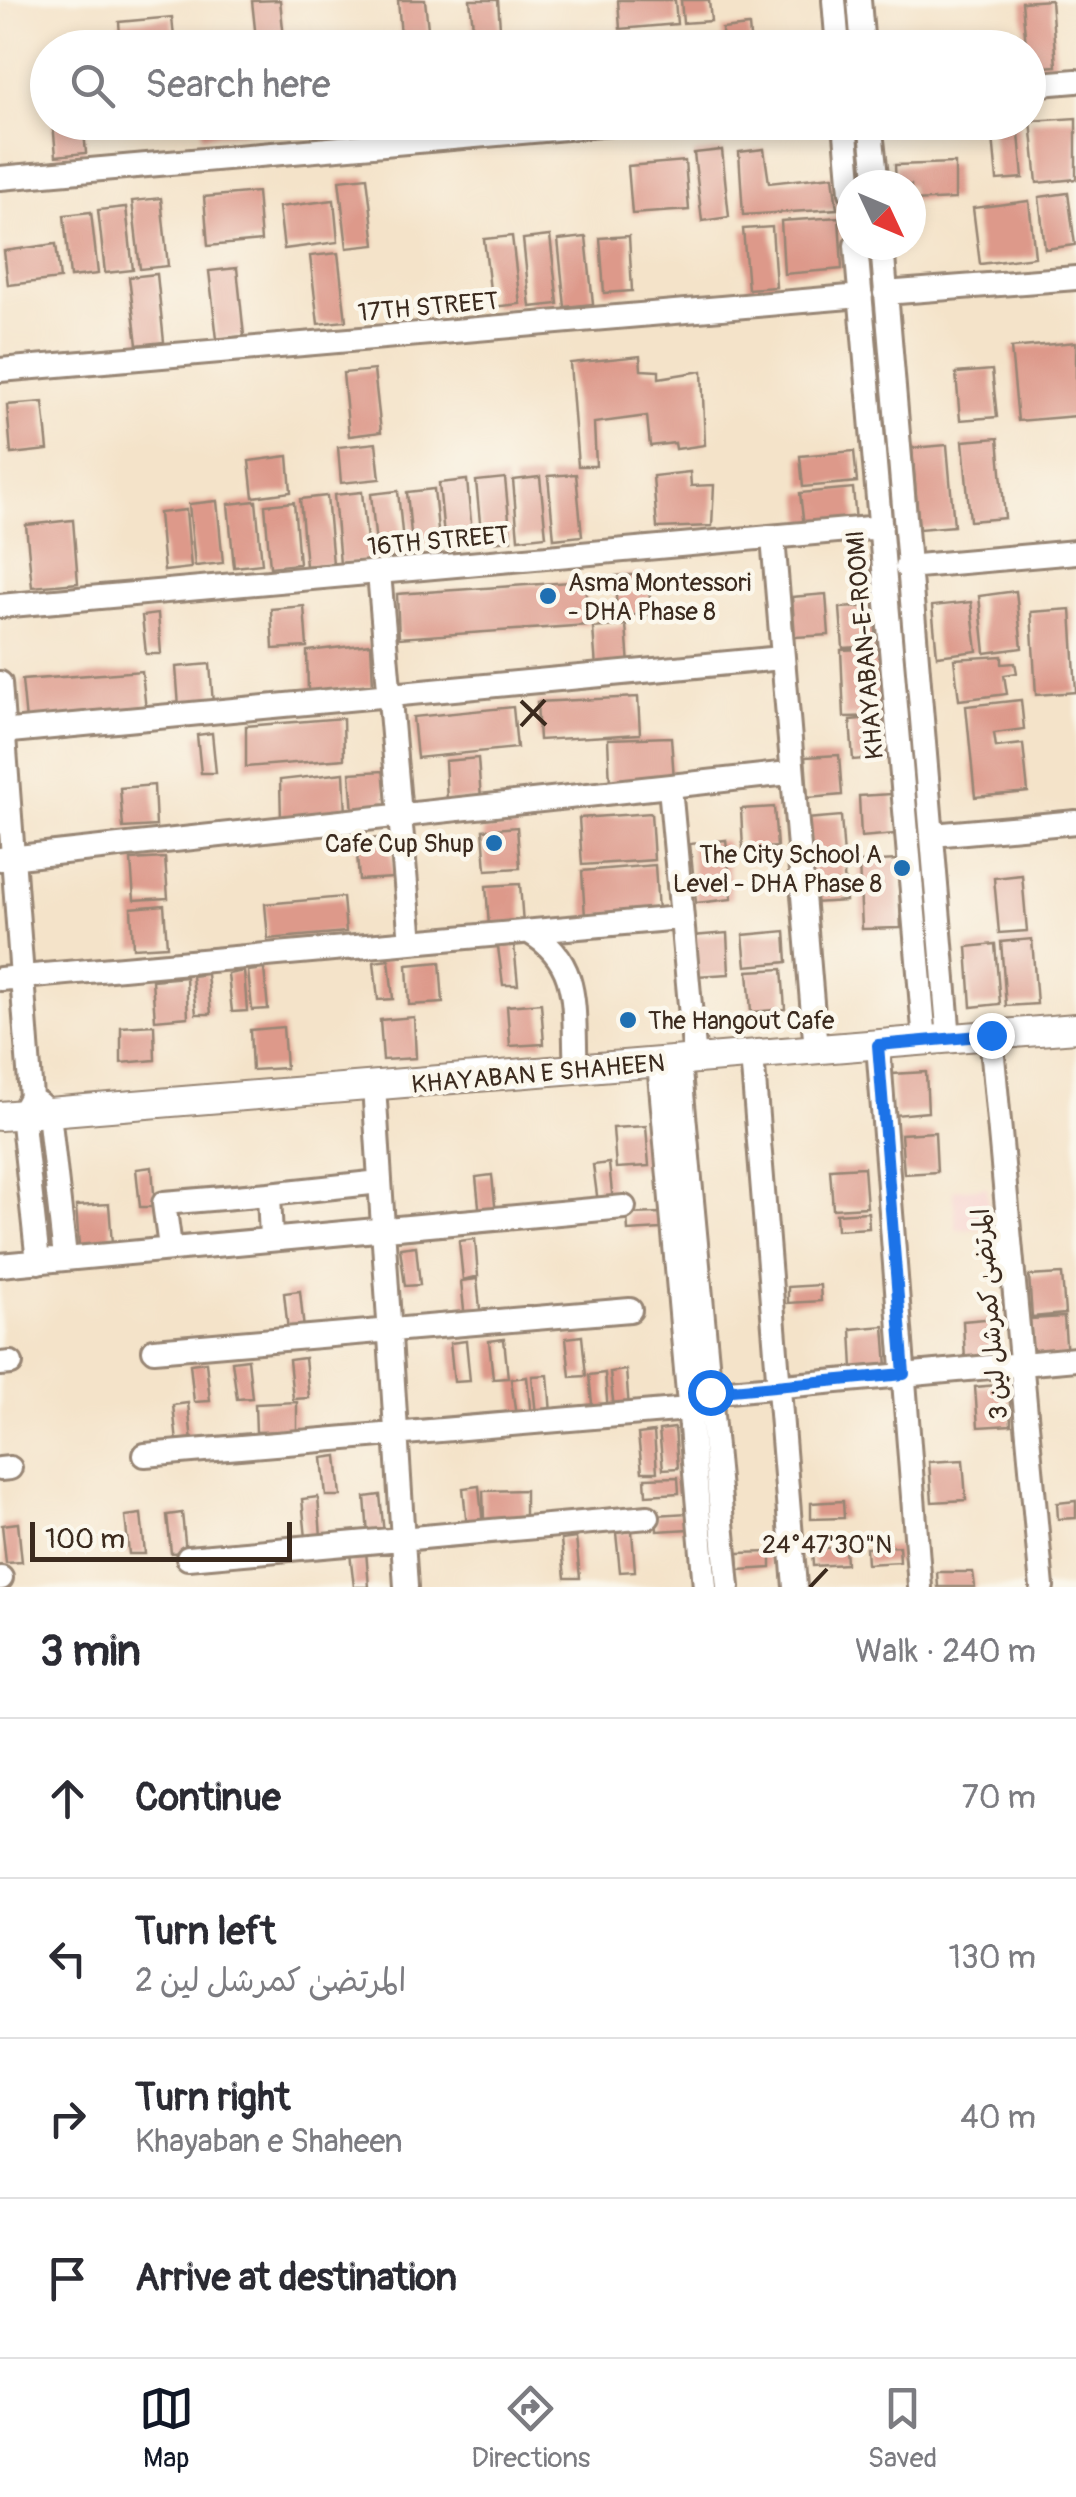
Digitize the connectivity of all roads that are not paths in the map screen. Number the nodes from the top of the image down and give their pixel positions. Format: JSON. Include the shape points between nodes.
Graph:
{"nodes":[{"id":1,"x":834,"y":0,"type":"edge"},
{"id":2,"x":859,"y":0,"type":"edge"},
{"id":3,"x":836,"y":30,"type":"edge"},
{"id":4,"x":862,"y":30,"type":"edge"},
{"id":5,"x":1076,"y":80,"type":"edge"},
{"id":6,"x":1046,"y":84,"type":"edge"},
{"id":7,"x":430,"y":140,"type":"edge"},
{"id":8,"x":846,"y":140,"type":"edge"},
{"id":9,"x":872,"y":140,"type":"edge"},
{"id":10,"x":873,"y":153,"type":"junction"},
{"id":11,"x":848,"y":159,"type":"junction"},
{"id":12,"x":849,"y":170,"type":"edge"},
{"id":13,"x":875,"y":170,"type":"edge"},
{"id":14,"x":0,"y":178,"type":"edge"},
{"id":15,"x":857,"y":260,"type":"edge"},
{"id":16,"x":883,"y":260,"type":"edge"},
{"id":17,"x":1076,"y":278,"type":"edge"},
{"id":18,"x":885,"y":294,"type":"junction"},
{"id":19,"x":860,"y":296,"type":"junction"},
{"id":20,"x":0,"y":370,"type":"edge"},
{"id":21,"x":881,"y":528,"type":"junction"},
{"id":22,"x":773,"y":538,"type":"junction"},
{"id":23,"x":1076,"y":552,"type":"edge"},
{"id":24,"x":906,"y":567,"type":"junction"},
{"id":25,"x":380,"y":573,"type":"junction"},
{"id":26,"x":0,"y":606,"type":"edge"},
{"id":27,"x":781,"y":658,"type":"junction"},
{"id":28,"x":0,"y":683,"type":"edge"},
{"id":29,"x":390,"y":696,"type":"junction"},
{"id":30,"x":2,"y":732,"type":"edge"},
{"id":31,"x":789,"y":773,"type":"junction"},
{"id":32,"x":670,"y":786,"type":"junction"},
{"id":33,"x":400,"y":816,"type":"junction"},
{"id":34,"x":1076,"y":822,"type":"edge"},
{"id":35,"x":933,"y":835,"type":"junction"},
{"id":36,"x":6,"y":858,"type":"edge"},
{"id":37,"x":680,"y":918,"type":"junction"},
{"id":38,"x":529,"y":932,"type":"junction"},
{"id":39,"x":411,"y":942,"type":"junction"},
{"id":40,"x":11,"y":978,"type":"edge"},
{"id":41,"x":1076,"y":1028,"type":"edge"},
{"id":42,"x":991,"y":1035,"type":"junction"},
{"id":43,"x":937,"y":1040,"type":"junction"},
{"id":44,"x":878,"y":1045,"type":"junction"},
{"id":45,"x":816,"y":1050,"type":"junction"},
{"id":46,"x":752,"y":1055,"type":"junction"},
{"id":47,"x":678,"y":1061,"type":"junction"},
{"id":48,"x":576,"y":1070,"type":"junction"},
{"id":49,"x":374,"y":1086,"type":"junction"},
{"id":50,"x":26,"y":1110,"type":"edge"},
{"id":51,"x":380,"y":1182,"type":"junction"},
{"id":52,"x":269,"y":1194,"type":"junction"},
{"id":53,"x":624,"y":1207,"type":"dead end"},
{"id":54,"x":383,"y":1228,"type":"junction"},
{"id":55,"x":271,"y":1238,"type":"junction"},
{"id":56,"x":170,"y":1247,"type":"junction"},
{"id":57,"x":64,"y":1257,"type":"junction"},
{"id":58,"x":38,"y":1262,"type":"junction"},
{"id":59,"x":0,"y":1264,"type":"edge"},
{"id":60,"x":630,"y":1310,"type":"dead end"},
{"id":61,"x":390,"y":1330,"type":"junction"},
{"id":62,"x":154,"y":1350,"type":"dead end"},
{"id":63,"x":1076,"y":1359,"type":"edge"},
{"id":64,"x":1021,"y":1364,"type":"junction"},
{"id":65,"x":904,"y":1374,"type":"junction"},
{"id":66,"x":778,"y":1385,"type":"junction"},
{"id":67,"x":701,"y":1401,"type":"junction"},
{"id":68,"x":396,"y":1431,"type":"junction"},
{"id":69,"x":145,"y":1455,"type":"dead end"},
{"id":70,"x":648,"y":1516,"type":"dead end"},
{"id":71,"x":403,"y":1539,"type":"junction"},
{"id":72,"x":188,"y":1558,"type":"dead end"},
{"id":73,"x":406,"y":1587,"type":"edge"},
{"id":74,"x":705,"y":1587,"type":"edge"},
{"id":75,"x":728,"y":1587,"type":"edge"},
{"id":76,"x":794,"y":1587,"type":"edge"},
{"id":77,"x":920,"y":1587,"type":"edge"},
{"id":78,"x":1042,"y":1587,"type":"edge"}],
"edges":[{"from":1,"to":3,"type":"street"},
{"from":2,"to":4,"type":"street"},
{"from":5,"to":6,"type":"street"},
{"from":7,"to":14,"type":"street"},
{"from":8,"to":11,"type":"street"},
{"from":9,"to":10,"type":"street"},
{"from":10,"to":11,"type":"street","via":[[866,167]]},
{"from":10,"to":13,"type":"street"},
{"from":11,"to":12,"type":"street"},
{"from":15,"to":19,"type":"street","name":"KHAYABAN-E-ROOMI"},
{"from":16,"to":18,"type":"street","name":"KHAYABAN-E-ROOMI"},
{"from":17,"to":18,"type":"street"},
{"from":18,"to":24,"type":"street","name":"KHAYABAN-E-ROOMI"},
{"from":19,"to":20,"type":"street","name":"17TH STREET"},
{"from":19,"to":21,"type":"street","name":"KHAYABAN-E-ROOMI"},
{"from":21,"to":22,"type":"street","name":"16TH STREET"},
{"from":21,"to":43,"type":"street","name":"KHAYABAN-E-ROOMI"},
{"from":22,"to":25,"type":"street","name":"16TH STREET"},
{"from":22,"to":27,"type":"street"},
{"from":23,"to":24,"type":"street"},
{"from":24,"to":35,"type":"street","name":"KHAYABAN-E-ROOMI"},
{"from":25,"to":26,"type":"street","name":"16TH STREET"},
{"from":25,"to":29,"type":"street"},
{"from":27,"to":29,"type":"street"},
{"from":27,"to":31,"type":"street"},
{"from":28,"to":30,"type":"street"},
{"from":29,"to":30,"type":"street"},
{"from":29,"to":33,"type":"street"},
{"from":30,"to":36,"type":"street"},
{"from":31,"to":32,"type":"street"},
{"from":31,"to":45,"type":"street"},
{"from":32,"to":33,"type":"street"},
{"from":32,"to":37,"type":"street"},
{"from":33,"to":36,"type":"street"},
{"from":33,"to":39,"type":"street"},
{"from":34,"to":35,"type":"street"},
{"from":35,"to":43,"type":"street","name":"KHAYABAN-E-ROOMI"},
{"from":36,"to":40,"type":"street"},
{"from":37,"to":38,"type":"street"},
{"from":37,"to":47,"type":"street"},
{"from":38,"to":39,"type":"street"},
{"from":38,"to":48,"type":"street","via":[[549,943],[568,968]]},
{"from":39,"to":40,"type":"street"},
{"from":40,"to":50,"type":"street"},
{"from":41,"to":42,"type":"main road","name":"KHAYABAN E SHAHEEN"},
{"from":42,"to":43,"type":"main road","name":"KHAYABAN E SHAHEEN"},
{"from":42,"to":64,"type":"street","name":"المرتضیٰ کمرشل لین 3"},
{"from":43,"to":44,"type":"main road","name":"KHAYABAN E SHAHEEN"},
{"from":44,"to":45,"type":"main road","name":"KHAYABAN E SHAHEEN"},
{"from":44,"to":65,"type":"street"},
{"from":45,"to":46,"type":"main road","name":"KHAYABAN E SHAHEEN"},
{"from":46,"to":47,"type":"main road","name":"KHAYABAN E SHAHEEN"},
{"from":46,"to":66,"type":"street"},
{"from":47,"to":48,"type":"main road","name":"KHAYABAN E SHAHEEN"},
{"from":47,"to":67,"type":"street"},
{"from":48,"to":49,"type":"main road","name":"KHAYABAN E SHAHEEN"},
{"from":49,"to":50,"type":"main road","name":"KHAYABAN E SHAHEEN"},
{"from":49,"to":51,"type":"street"},
{"from":50,"to":57,"type":"street"},
{"from":50,"to":58,"type":"street"},
{"from":51,"to":52,"type":"street"},
{"from":51,"to":54,"type":"street"},
{"from":52,"to":55,"type":"street"},
{"from":52,"to":56,"type":"street","via":[[164,1204]]},
{"from":53,"to":54,"type":"street"},
{"from":54,"to":55,"type":"street"},
{"from":54,"to":61,"type":"street"},
{"from":55,"to":56,"type":"street"},
{"from":56,"to":57,"type":"street"},
{"from":57,"to":58,"type":"street"},
{"from":58,"to":59,"type":"street"},
{"from":60,"to":61,"type":"street"},
{"from":61,"to":62,"type":"street"},
{"from":61,"to":68,"type":"street"},
{"from":63,"to":64,"type":"street"},
{"from":64,"to":65,"type":"street"},
{"from":64,"to":78,"type":"street","name":"المرتضیٰ کمرشل لین 3"},
{"from":65,"to":66,"type":"street"},
{"from":65,"to":77,"type":"street"},
{"from":66,"to":67,"type":"street"},
{"from":66,"to":76,"type":"street"},
{"from":67,"to":68,"type":"street"},
{"from":67,"to":74,"type":"street"},
{"from":67,"to":75,"type":"street"},
{"from":68,"to":69,"type":"street"},
{"from":68,"to":71,"type":"street"},
{"from":70,"to":71,"type":"street"},
{"from":71,"to":72,"type":"street"},
{"from":71,"to":73,"type":"street"}]}
